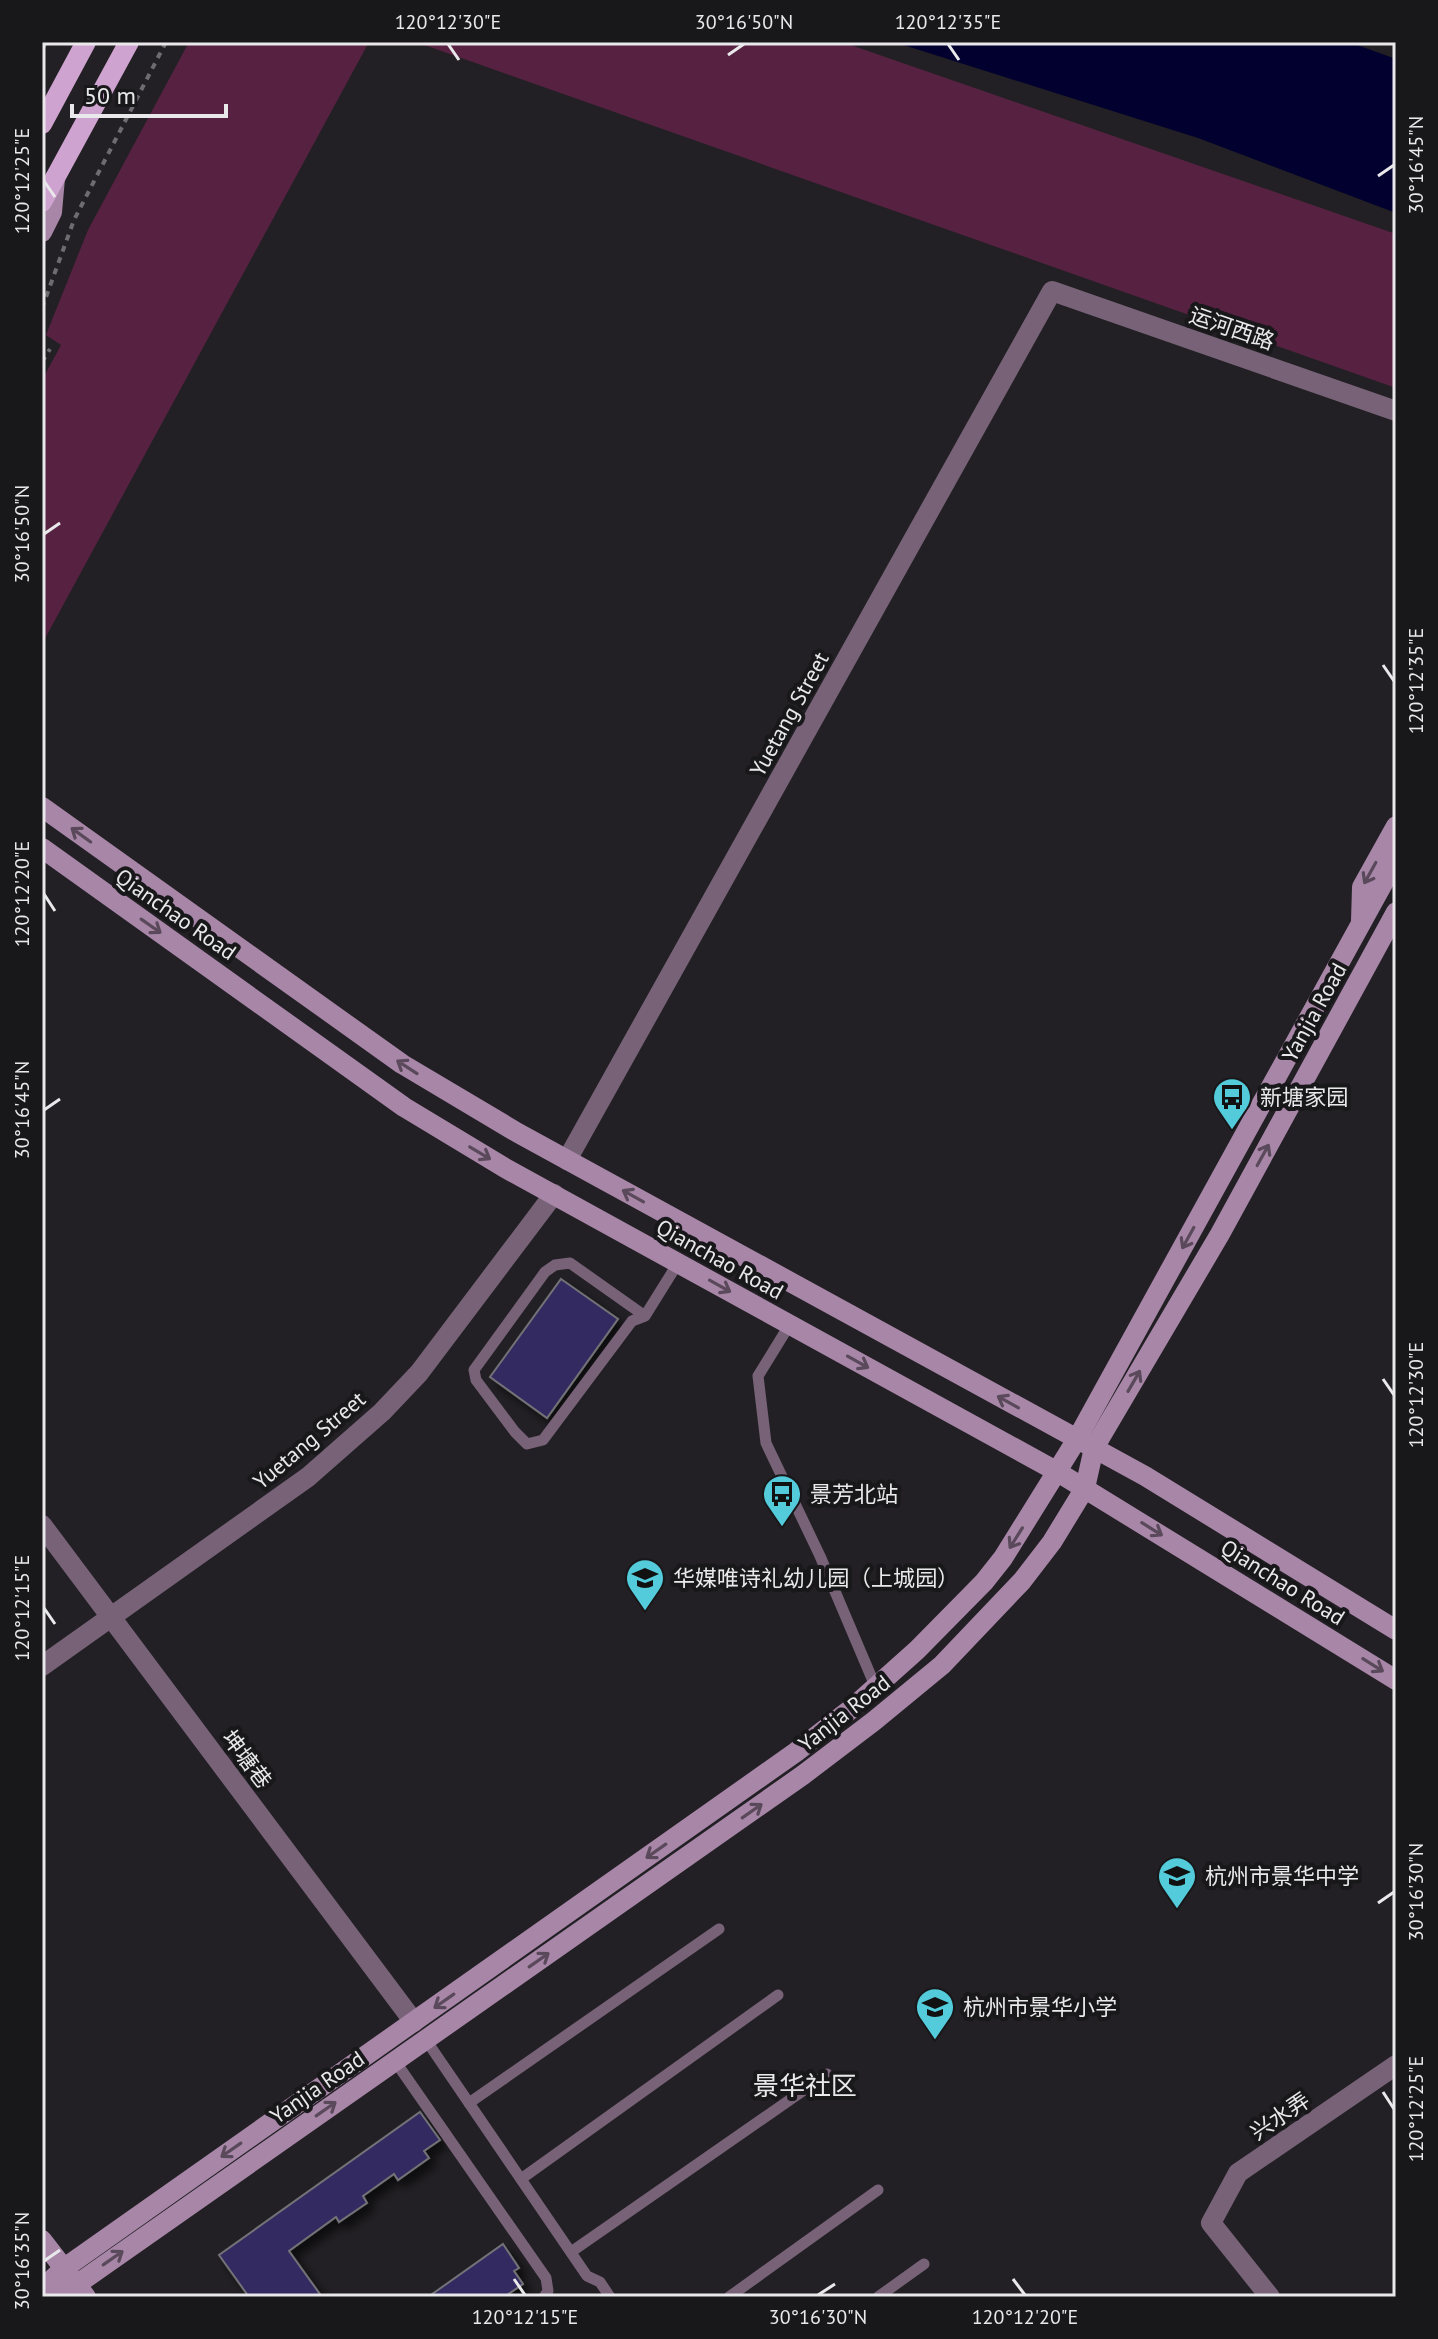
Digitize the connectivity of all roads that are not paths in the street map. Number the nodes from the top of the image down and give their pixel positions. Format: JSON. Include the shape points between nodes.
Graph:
{"nodes":[{"id":1,"x":86,"y":42,"type":"edge"},
{"id":2,"x":129,"y":42,"type":"edge"},
{"id":3,"x":42,"y":124,"type":"edge"},
{"id":4,"x":55,"y":178,"type":"junction"},
{"id":5,"x":42,"y":202,"type":"edge"},
{"id":6,"x":42,"y":232,"type":"edge"},
{"id":7,"x":1052,"y":291,"type":"joint"},
{"id":8,"x":1396,"y":411,"type":"edge"},
{"id":9,"x":42,"y":807,"type":"edge"},
{"id":10,"x":1396,"y":826,"type":"edge"},
{"id":11,"x":42,"y":848,"type":"edge"},
{"id":12,"x":1396,"y":860,"type":"edge"},
{"id":13,"x":1396,"y":912,"type":"edge"},
{"id":14,"x":1361,"y":925,"type":"junction"},
{"id":15,"x":567,"y":1160,"type":"junction"},
{"id":16,"x":554,"y":1194,"type":"junction"},
{"id":17,"x":678,"y":1263,"type":"junction"},
{"id":18,"x":645,"y":1316,"type":"junction"},
{"id":19,"x":790,"y":1324,"type":"junction"},
{"id":20,"x":1086,"y":1444,"type":"junction"},
{"id":21,"x":1056,"y":1471,"type":"junction"},
{"id":22,"x":1085,"y":1488,"type":"junction"},
{"id":23,"x":42,"y":1525,"type":"edge"},
{"id":24,"x":111,"y":1617,"type":"junction"},
{"id":25,"x":1396,"y":1630,"type":"edge"},
{"id":26,"x":42,"y":1666,"type":"edge"},
{"id":27,"x":1396,"y":1680,"type":"edge"},
{"id":28,"x":876,"y":1688,"type":"junction"},
{"id":29,"x":719,"y":1929,"type":"dead end"},
{"id":30,"x":778,"y":1995,"type":"dead end"},
{"id":31,"x":414,"y":2022,"type":"junction"},
{"id":32,"x":426,"y":2040,"type":"junction"},
{"id":33,"x":395,"y":2061,"type":"junction"},
{"id":34,"x":827,"y":2074,"type":"dead end"},
{"id":35,"x":1391,"y":2074,"type":"edge"},
{"id":36,"x":469,"y":2103,"type":"junction"},
{"id":37,"x":521,"y":2179,"type":"junction"},
{"id":38,"x":878,"y":2190,"type":"dead end"},
{"id":39,"x":42,"y":2240,"type":"edge"},
{"id":40,"x":571,"y":2252,"type":"junction"},
{"id":41,"x":924,"y":2264,"type":"dead end"},
{"id":42,"x":75,"y":2283,"type":"edge"},
{"id":43,"x":42,"y":2289,"type":"edge"},
{"id":44,"x":46,"y":2297,"type":"edge"},
{"id":45,"x":544,"y":2297,"type":"edge"},
{"id":46,"x":610,"y":2297,"type":"edge"},
{"id":47,"x":729,"y":2297,"type":"edge"},
{"id":48,"x":878,"y":2297,"type":"edge"},
{"id":49,"x":1270,"y":2297,"type":"edge"}],
"edges":[{"from":1,"to":3,"type":"main road"},
{"from":2,"to":4,"type":"main road"},
{"from":4,"to":5,"type":"main road"},
{"from":4,"to":6,"type":"street","via":[[52,212]]},
{"from":7,"to":8,"type":"street","name":"运河西路"},
{"from":7,"to":15,"type":"street","name":"Yuetang Street"},
{"from":15,"to":9,"type":"street","name":"Qianchao Road","one_way":true,"via":[[402,1064]]},
{"from":10,"to":14,"type":"street","name":"Yanjia Road","one_way":true,"via":[[1362,887]]},
{"from":11,"to":16,"type":"street","name":"Qianchao Road","one_way":true,"via":[[404,1107]]},
{"from":12,"to":14,"type":"street","name":"Yanjia Road"},
{"from":20,"to":13,"type":"street","name":"Yanjia Road","one_way":true,"via":[[1220,1234]]},
{"from":14,"to":20,"type":"street","name":"Yanjia Road","one_way":true},
{"from":20,"to":15,"type":"street","name":"Qianchao Road","one_way":true},
{"from":16,"to":17,"type":"street","name":"Qianchao Road"},
{"from":16,"to":24,"type":"street","name":"Yuetang Street","via":[[419,1373],[382,1412],[308,1477]]},
{"from":17,"to":18,"type":"lane"},
{"from":17,"to":19,"type":"street","name":"Qianchao Road","one_way":true},
{"from":18,"to":18,"type":"lane","via":[[570,1263],[555,1265],[474,1370],[476,1380],[527,1444],[543,1440],[632,1321]]},
{"from":19,"to":21,"type":"street","name":"Qianchao Road","one_way":true},
{"from":19,"to":28,"type":"lane","via":[[758,1376],[766,1443]]},
{"from":20,"to":21,"type":"street","name":"Yanjia Road"},
{"from":20,"to":22,"type":"street","name":"Yanjia Road"},
{"from":20,"to":25,"type":"street","name":"Qianchao Road"},
{"from":21,"to":22,"type":"street","name":"Qianchao Road"},
{"from":21,"to":28,"type":"street","name":"Yanjia Road","one_way":true,"via":[[984,1582]]},
{"from":22,"to":27,"type":"street","name":"Qianchao Road","one_way":true},
{"from":32,"to":22,"type":"street","name":"Yanjia Road","one_way":true,"via":[[803,1775],[942,1665],[1022,1581]]},
{"from":23,"to":24,"type":"street","name":"坤塘巷"},
{"from":24,"to":26,"type":"street","name":"Yuetang Street"},
{"from":24,"to":31,"type":"street","name":"坤塘巷"},
{"from":28,"to":31,"type":"street","name":"Yanjia Road","one_way":true,"via":[[796,1752]]},
{"from":29,"to":36,"type":"lane"},
{"from":30,"to":37,"type":"lane"},
{"from":31,"to":42,"type":"street","name":"Yanjia Road","one_way":true},
{"from":32,"to":33,"type":"street","name":"Yanjia Road"},
{"from":32,"to":36,"type":"lane"},
{"from":42,"to":33,"type":"street","name":"Yanjia Road","one_way":true},
{"from":33,"to":45,"type":"lane","via":[[546,2278]]},
{"from":34,"to":40,"type":"lane"},
{"from":35,"to":49,"type":"street","name":"兴水弄","via":[[1238,2173],[1211,2223]]},
{"from":36,"to":37,"type":"lane"},
{"from":37,"to":40,"type":"lane"},
{"from":38,"to":47,"type":"lane"},
{"from":39,"to":42,"type":"street"},
{"from":40,"to":46,"type":"lane"},
{"from":41,"to":48,"type":"lane"},
{"from":42,"to":43,"type":"street"},
{"from":42,"to":44,"type":"street","name":"Yanjia Road"}]}
